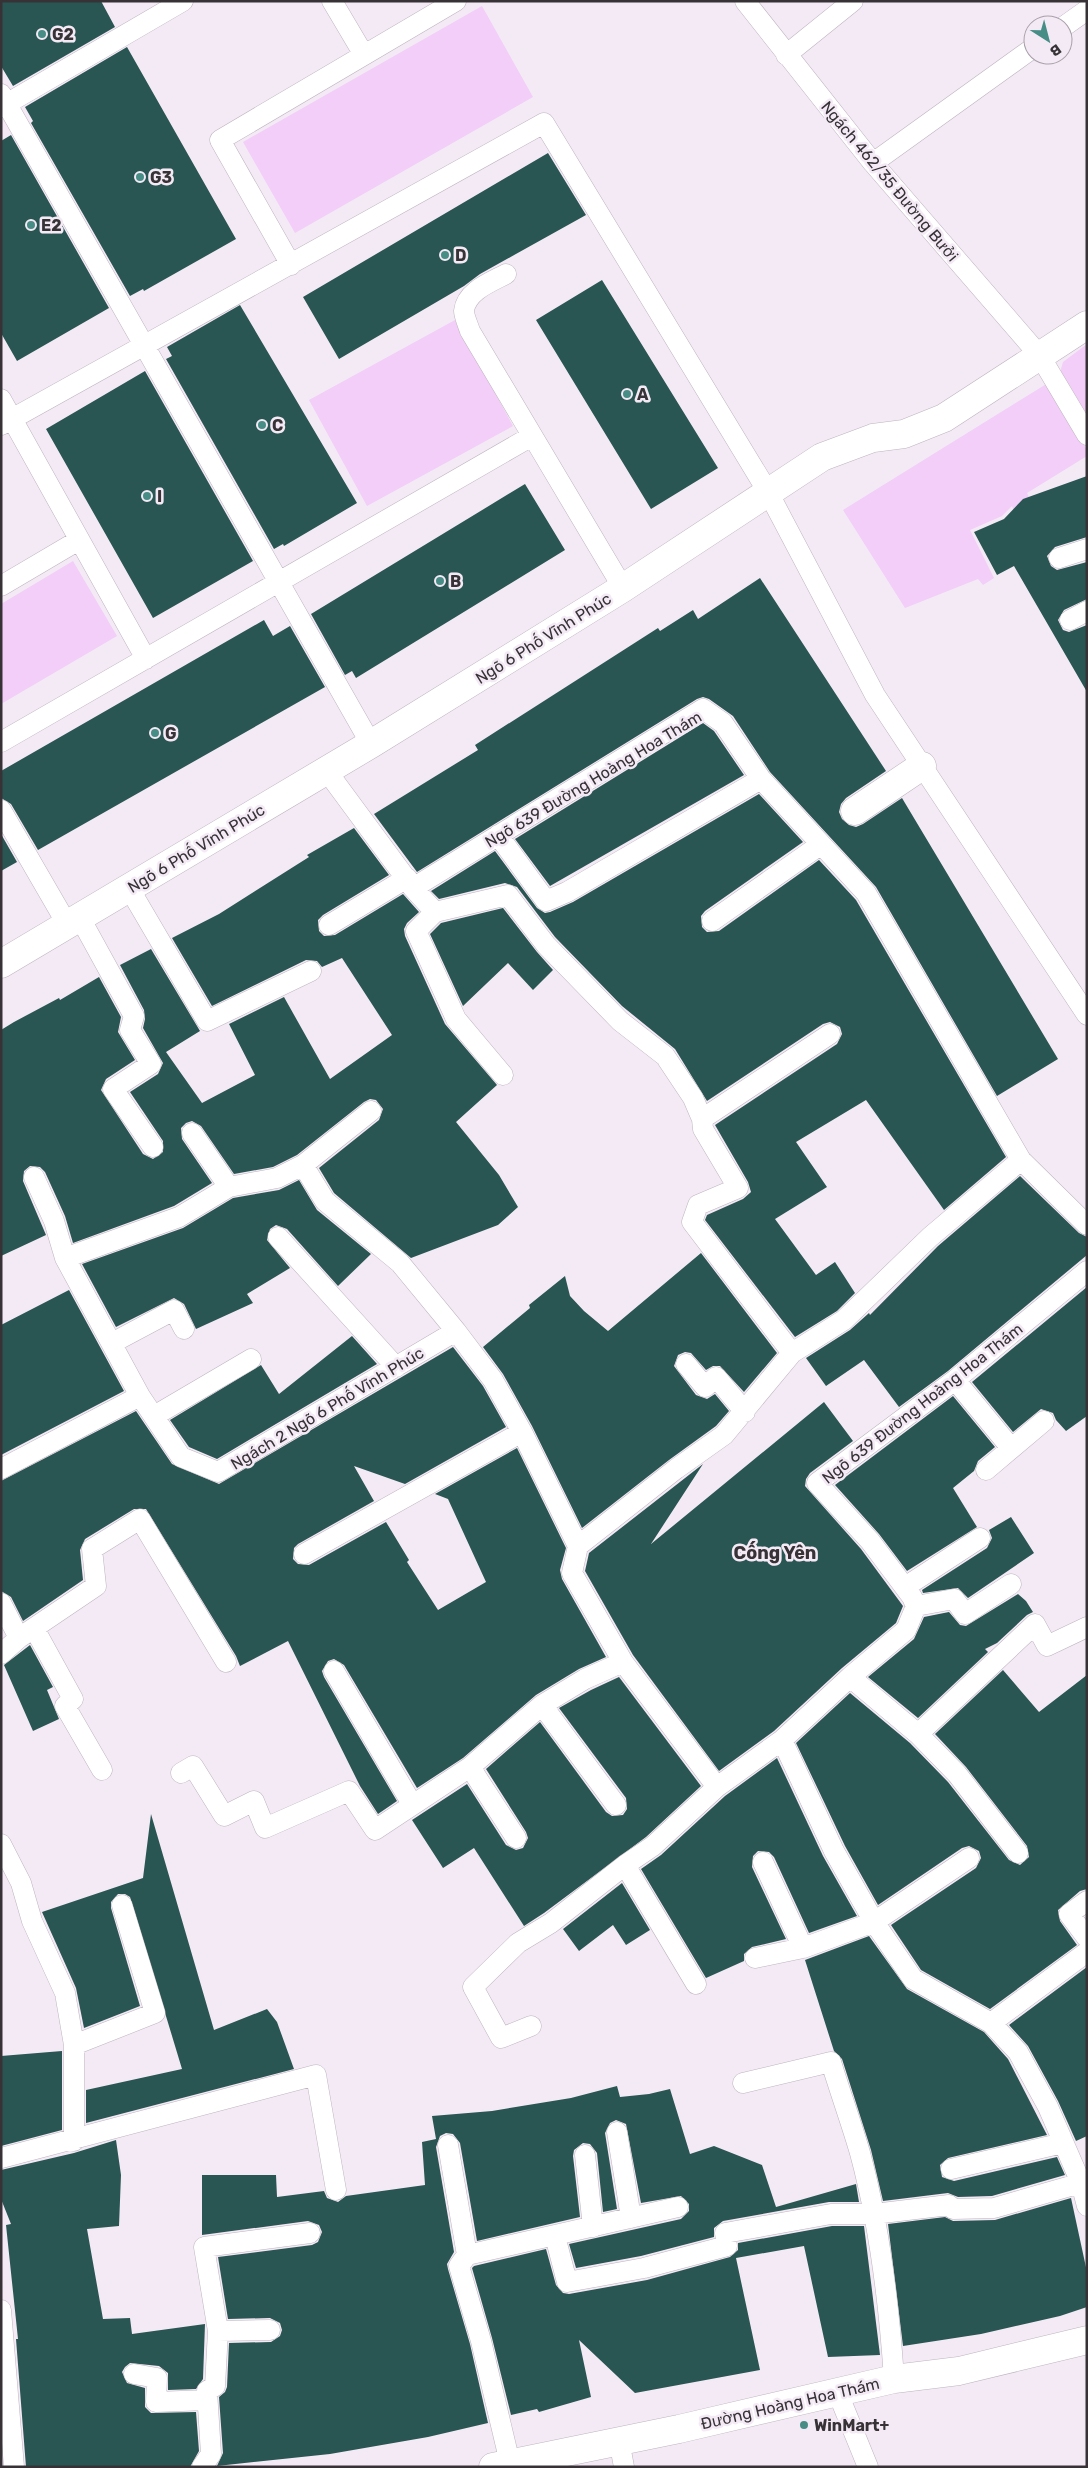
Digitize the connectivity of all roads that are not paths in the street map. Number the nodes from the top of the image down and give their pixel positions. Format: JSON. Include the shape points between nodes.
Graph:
{"nodes":[{"id":1,"x":183,"y":1,"type":"edge"},
{"id":2,"x":332,"y":1,"type":"edge"},
{"id":3,"x":456,"y":1,"type":"edge"},
{"id":4,"x":745,"y":1,"type":"edge"},
{"id":5,"x":853,"y":1,"type":"edge"},
{"id":6,"x":1087,"y":10,"type":"edge"},
{"id":7,"x":1073,"y":20,"type":"edge"},
{"id":8,"x":786,"y":55,"type":"junction"},
{"id":9,"x":1023,"y":55,"type":"edge"},
{"id":10,"x":364,"y":56,"type":"junction"},
{"id":11,"x":3,"y":101,"type":"edge"},
{"id":12,"x":873,"y":163,"type":"junction"},
{"id":13,"x":291,"y":266,"type":"junction"},
{"id":14,"x":506,"y":274,"type":"dead end"},
{"id":15,"x":1087,"y":324,"type":"edge"},
{"id":16,"x":145,"y":347,"type":"junction"},
{"id":17,"x":1040,"y":356,"type":"junction"},
{"id":18,"x":1,"y":399,"type":"edge"},
{"id":19,"x":7,"y":422,"type":"edge"},
{"id":20,"x":1087,"y":435,"type":"edge"},
{"id":21,"x":532,"y":436,"type":"junction"},
{"id":22,"x":768,"y":492,"type":"junction"},
{"id":23,"x":80,"y":540,"type":"junction"},
{"id":24,"x":1087,"y":549,"type":"edge"},
{"id":25,"x":1059,"y":558,"type":"dead end"},
{"id":26,"x":278,"y":582,"type":"junction"},
{"id":27,"x":1,"y":586,"type":"edge"},
{"id":28,"x":623,"y":588,"type":"junction"},
{"id":29,"x":146,"y":659,"type":"junction"},
{"id":30,"x":1,"y":742,"type":"edge"},
{"id":31,"x":371,"y":744,"type":"junction"},
{"id":32,"x":922,"y":766,"type":"junction"},
{"id":33,"x":326,"y":770,"type":"junction"},
{"id":34,"x":760,"y":779,"type":"junction"},
{"id":35,"x":1,"y":810,"type":"edge"},
{"id":36,"x":855,"y":811,"type":"dead end"},
{"id":37,"x":498,"y":835,"type":"junction"},
{"id":38,"x":820,"y":845,"type":"junction"},
{"id":39,"x":410,"y":883,"type":"junction"},
{"id":40,"x":129,"y":888,"type":"junction"},
{"id":41,"x":435,"y":912,"type":"junction"},
{"id":42,"x":73,"y":920,"type":"junction"},
{"id":43,"x":712,"y":921,"type":"dead end"},
{"id":44,"x":329,"y":925,"type":"dead end"},
{"id":45,"x":1,"y":964,"type":"edge"},
{"id":46,"x":311,"y":971,"type":"dead end"},
{"id":47,"x":1087,"y":1015,"type":"edge"},
{"id":48,"x":830,"y":1034,"type":"dead end"},
{"id":49,"x":503,"y":1074,"type":"dead end"},
{"id":50,"x":371,"y":1111,"type":"dead end"},
{"id":51,"x":702,"y":1119,"type":"junction"},
{"id":52,"x":192,"y":1133,"type":"dead end"},
{"id":53,"x":153,"y":1147,"type":"dead end"},
{"id":54,"x":1021,"y":1160,"type":"junction"},
{"id":55,"x":303,"y":1165,"type":"junction"},
{"id":56,"x":34,"y":1177,"type":"dead end"},
{"id":57,"x":229,"y":1188,"type":"junction"},
{"id":58,"x":1087,"y":1225,"type":"edge"},
{"id":59,"x":278,"y":1237,"type":"dead end"},
{"id":60,"x":65,"y":1258,"type":"junction"},
{"id":61,"x":1087,"y":1271,"type":"edge"},
{"id":62,"x":184,"y":1329,"type":"dead end"},
{"id":63,"x":456,"y":1331,"type":"junction"},
{"id":64,"x":112,"y":1343,"type":"junction"},
{"id":65,"x":792,"y":1353,"type":"junction"},
{"id":66,"x":251,"y":1359,"type":"dead end"},
{"id":67,"x":686,"y":1364,"type":"dead end"},
{"id":68,"x":396,"y":1367,"type":"junction"},
{"id":69,"x":955,"y":1380,"type":"junction"},
{"id":70,"x":140,"y":1396,"type":"junction"},
{"id":71,"x":745,"y":1412,"type":"junction"},
{"id":72,"x":154,"y":1416,"type":"junction"},
{"id":73,"x":1044,"y":1421,"type":"dead end"},
{"id":74,"x":522,"y":1432,"type":"junction"},
{"id":75,"x":1011,"y":1448,"type":"junction"},
{"id":76,"x":1,"y":1469,"type":"edge"},
{"id":77,"x":986,"y":1470,"type":"dead end"},
{"id":78,"x":980,"y":1538,"type":"dead end"},
{"id":79,"x":578,"y":1546,"type":"junction"},
{"id":80,"x":304,"y":1554,"type":"dead end"},
{"id":81,"x":1011,"y":1584,"type":"dead end"},
{"id":82,"x":905,"y":1587,"type":"junction"},
{"id":83,"x":1,"y":1603,"type":"edge"},
{"id":84,"x":916,"y":1606,"type":"junction"},
{"id":85,"x":1087,"y":1627,"type":"edge"},
{"id":86,"x":26,"y":1633,"type":"junction"},
{"id":87,"x":1,"y":1654,"type":"edge"},
{"id":88,"x":226,"y":1662,"type":"dead end"},
{"id":89,"x":623,"y":1662,"type":"junction"},
{"id":90,"x":334,"y":1671,"type":"dead end"},
{"id":91,"x":850,"y":1677,"type":"junction"},
{"id":92,"x":542,"y":1705,"type":"junction"},
{"id":93,"x":918,"y":1734,"type":"junction"},
{"id":94,"x":782,"y":1740,"type":"junction"},
{"id":95,"x":470,"y":1767,"type":"junction"},
{"id":96,"x":102,"y":1770,"type":"dead end"},
{"id":97,"x":181,"y":1773,"type":"dead end"},
{"id":98,"x":717,"y":1787,"type":"junction"},
{"id":99,"x":412,"y":1804,"type":"junction"},
{"id":100,"x":616,"y":1805,"type":"dead end"},
{"id":101,"x":516,"y":1838,"type":"dead end"},
{"id":102,"x":1,"y":1844,"type":"edge"},
{"id":103,"x":1018,"y":1853,"type":"dead end"},
{"id":104,"x":969,"y":1858,"type":"dead end"},
{"id":105,"x":763,"y":1862,"type":"dead end"},
{"id":106,"x":625,"y":1865,"type":"junction"},
{"id":107,"x":1087,"y":1901,"type":"edge"},
{"id":108,"x":122,"y":1905,"type":"dead end"},
{"id":109,"x":874,"y":1922,"type":"junction"},
{"id":110,"x":1087,"y":1938,"type":"edge"},
{"id":111,"x":803,"y":1948,"type":"junction"},
{"id":112,"x":1087,"y":1952,"type":"edge"},
{"id":113,"x":755,"y":1958,"type":"dead end"},
{"id":114,"x":696,"y":1984,"type":"dead end"},
{"id":115,"x":991,"y":2023,"type":"junction"},
{"id":116,"x":531,"y":2026,"type":"dead end"},
{"id":117,"x":74,"y":2045,"type":"junction"},
{"id":118,"x":743,"y":2084,"type":"dead end"},
{"id":119,"x":616,"y":2132,"type":"dead end"},
{"id":120,"x":74,"y":2141,"type":"junction"},
{"id":121,"x":1063,"y":2143,"type":"junction"},
{"id":122,"x":448,"y":2145,"type":"dead end"},
{"id":123,"x":585,"y":2155,"type":"dead end"},
{"id":124,"x":1,"y":2158,"type":"edge"},
{"id":125,"x":951,"y":2169,"type":"dead end"},
{"id":126,"x":1080,"y":2183,"type":"junction"},
{"id":127,"x":336,"y":2190,"type":"dead end"},
{"id":128,"x":1087,"y":2206,"type":"edge"},
{"id":129,"x":678,"y":2207,"type":"dead end"},
{"id":130,"x":874,"y":2214,"type":"junction"},
{"id":131,"x":631,"y":2218,"type":"junction"},
{"id":132,"x":593,"y":2227,"type":"junction"},
{"id":133,"x":310,"y":2233,"type":"dead end"},
{"id":134,"x":555,"y":2236,"type":"junction"},
{"id":135,"x":467,"y":2255,"type":"junction"},
{"id":136,"x":1,"y":2310,"type":"edge"},
{"id":137,"x":270,"y":2330,"type":"dead end"},
{"id":138,"x":218,"y":2331,"type":"junction"},
{"id":139,"x":1087,"y":2340,"type":"edge"},
{"id":140,"x":134,"y":2374,"type":"dead end"},
{"id":141,"x":894,"y":2379,"type":"junction"},
{"id":142,"x":837,"y":2391,"type":"junction"},
{"id":143,"x":207,"y":2400,"type":"junction"},
{"id":144,"x":619,"y":2440,"type":"junction"},
{"id":145,"x":501,"y":2465,"type":"edge"},
{"id":146,"x":14,"y":2467,"type":"edge"},
{"id":147,"x":202,"y":2467,"type":"edge"},
{"id":148,"x":624,"y":2467,"type":"edge"},
{"id":149,"x":868,"y":2467,"type":"edge"}],
"edges":[{"from":1,"to":11,"type":"lane"},
{"from":2,"to":10,"type":"lane"},
{"from":3,"to":10,"type":"lane"},
{"from":4,"to":8,"type":"lane","name":"Ngách 462/35 Đường Bưởi"},
{"from":5,"to":8,"type":"lane"},
{"from":6,"to":7,"type":"lane"},
{"from":8,"to":12,"type":"lane","name":"Ngách 462/35 Đường Bưởi"},
{"from":9,"to":12,"type":"lane"},
{"from":10,"to":13,"type":"lane","via":[[220,140]]},
{"from":11,"to":16,"type":"lane"},
{"from":12,"to":17,"type":"lane","name":"Ngách 462/35 Đường Bưởi"},
{"from":13,"to":16,"type":"lane"},
{"from":13,"to":22,"type":"lane","via":[[544,123]]},
{"from":14,"to":21,"type":"lane","via":[[469,297],[464,312],[470,330]]},
{"from":15,"to":17,"type":"street","name":"Ngõ 6 Phố Vĩnh Phúc"},
{"from":16,"to":19,"type":"lane"},
{"from":16,"to":26,"type":"lane"},
{"from":17,"to":20,"type":"lane","name":"Ngách 462/35 Đường Bưởi"},
{"from":17,"to":22,"type":"street","name":"Ngõ 6 Phố Vĩnh Phúc","via":[[944,418],[904,434],[873,438],[822,457]]},
{"from":18,"to":19,"type":"lane"},
{"from":19,"to":23,"type":"lane"},
{"from":21,"to":26,"type":"lane"},
{"from":21,"to":28,"type":"lane"},
{"from":22,"to":28,"type":"street","name":"Ngõ 6 Phố Vĩnh Phúc"},
{"from":22,"to":32,"type":"lane","via":[[875,694]]},
{"from":23,"to":27,"type":"lane"},
{"from":23,"to":29,"type":"lane"},
{"from":24,"to":25,"type":"lane"},
{"from":26,"to":29,"type":"lane"},
{"from":26,"to":31,"type":"lane"},
{"from":28,"to":31,"type":"street","name":"Ngõ 6 Phố Vĩnh Phúc"},
{"from":29,"to":30,"type":"lane"},
{"from":31,"to":33,"type":"street","name":"Ngõ 6 Phố Vĩnh Phúc"},
{"from":32,"to":36,"type":"street"},
{"from":32,"to":47,"type":"lane"},
{"from":33,"to":39,"type":"lane"},
{"from":33,"to":40,"type":"street","name":"Ngõ 6 Phố Vĩnh Phúc"},
{"from":34,"to":37,"type":"lane","via":[[567,892],[546,901]]},
{"from":34,"to":37,"type":"lane","name":"Ngõ 639 Đường Hoàng Hoa Thám","via":[[723,724],[704,710]]},
{"from":34,"to":38,"type":"lane","name":"Ngõ 639 Đường Hoàng Hoa Thám"},
{"from":35,"to":42,"type":"lane"},
{"from":37,"to":39,"type":"lane","name":"Ngõ 639 Đường Hoàng Hoa Thám"},
{"from":38,"to":43,"type":"lane"},
{"from":38,"to":54,"type":"lane","name":"Ngõ 639 Đường Hoàng Hoa Thám","via":[[866,892]]},
{"from":39,"to":41,"type":"lane"},
{"from":39,"to":44,"type":"lane","name":"Ngõ 639 Đường Hoàng Hoa Thám"},
{"from":40,"to":42,"type":"street","name":"Ngõ 6 Phố Vĩnh Phúc"},
{"from":40,"to":46,"type":"lane","via":[[206,1021]]},
{"from":41,"to":49,"type":"lane","via":[[416,930],[456,1019]]},
{"from":41,"to":51,"type":"lane","via":[[508,895],[546,945],[613,1014],[665,1056],[693,1098]]},
{"from":42,"to":45,"type":"street","name":"Ngõ 6 Phố Vĩnh Phúc"},
{"from":42,"to":53,"type":"lane","via":[[134,1016],[130,1030],[151,1064],[112,1089]]},
{"from":48,"to":51,"type":"lane"},
{"from":50,"to":55,"type":"lane"},
{"from":51,"to":65,"type":"lane","via":[[703,1130],[738,1188],[698,1205],[692,1222]]},
{"from":52,"to":57,"type":"lane"},
{"from":54,"to":58,"type":"lane","name":"Ngõ 639 Đường Hoàng Hoa Thám"},
{"from":54,"to":65,"type":"lane","via":[[930,1237],[844,1320]]},
{"from":55,"to":57,"type":"lane","via":[[277,1178]]},
{"from":55,"to":63,"type":"lane","via":[[325,1201],[400,1263]]},
{"from":56,"to":60,"type":"lane","name":"Ngách 2 Ngõ 6 Phố Vĩnh Phúc","via":[[54,1220]]},
{"from":57,"to":60,"type":"lane","via":[[179,1218]]},
{"from":59,"to":68,"type":"lane"},
{"from":60,"to":64,"type":"lane","name":"Ngách 2 Ngõ 6 Phố Vĩnh Phúc"},
{"from":61,"to":69,"type":"lane","name":"Ngõ 639 Đường Hoàng Hoa Thám"},
{"from":62,"to":64,"type":"lane","via":[[174,1310]]},
{"from":63,"to":68,"type":"lane","name":"Ngách 2 Ngõ 6 Phố Vĩnh Phúc"},
{"from":63,"to":74,"type":"lane","via":[[493,1380]]},
{"from":64,"to":70,"type":"lane","name":"Ngách 2 Ngõ 6 Phố Vĩnh Phúc"},
{"from":65,"to":71,"type":"lane"},
{"from":66,"to":72,"type":"lane"},
{"from":67,"to":71,"type":"lane","via":[[705,1386],[716,1377]]},
{"from":68,"to":72,"type":"lane","name":"Ngách 2 Ngõ 6 Phố Vĩnh Phúc","via":[[218,1472],[181,1457]]},
{"from":69,"to":75,"type":"lane"},
{"from":69,"to":82,"type":"lane","name":"Ngõ 639 Đường Hoàng Hoa Thám","via":[[817,1483],[870,1541]]},
{"from":70,"to":72,"type":"lane","name":"Ngách 2 Ngõ 6 Phố Vĩnh Phúc"},
{"from":70,"to":76,"type":"lane"},
{"from":71,"to":79,"type":"lane","via":[[724,1435]]},
{"from":73,"to":75,"type":"lane"},
{"from":74,"to":79,"type":"lane"},
{"from":74,"to":80,"type":"lane"},
{"from":75,"to":77,"type":"lane"},
{"from":78,"to":82,"type":"lane"},
{"from":79,"to":89,"type":"lane","via":[[572,1573]]},
{"from":81,"to":84,"type":"lane","via":[[964,1614],[954,1599]]},
{"from":82,"to":84,"type":"lane","name":"Ngõ 639 Đường Hoàng Hoa Thám"},
{"from":83,"to":86,"type":"lane"},
{"from":84,"to":91,"type":"lane","via":[[906,1630]]},
{"from":85,"to":93,"type":"lane","via":[[1048,1646],[1036,1624]]},
{"from":86,"to":87,"type":"lane"},
{"from":86,"to":88,"type":"lane","via":[[96,1586],[92,1548],[140,1519]]},
{"from":86,"to":96,"type":"lane","via":[[73,1699],[65,1706]]},
{"from":89,"to":92,"type":"lane","via":[[585,1679]]},
{"from":89,"to":98,"type":"lane"},
{"from":90,"to":99,"type":"lane"},
{"from":91,"to":93,"type":"lane"},
{"from":91,"to":94,"type":"lane"},
{"from":92,"to":95,"type":"lane"},
{"from":92,"to":100,"type":"lane"},
{"from":93,"to":103,"type":"lane","via":[[957,1774]]},
{"from":94,"to":98,"type":"lane"},
{"from":94,"to":109,"type":"lane","via":[[834,1852]]},
{"from":95,"to":99,"type":"lane"},
{"from":95,"to":101,"type":"lane"},
{"from":97,"to":99,"type":"lane","via":[[193,1766],[224,1816],[254,1801],[264,1828],[349,1791],[375,1830]]},
{"from":98,"to":106,"type":"lane","via":[[653,1846]]},
{"from":102,"to":117,"type":"lane","via":[[21,1883],[32,1921],[65,1992]]},
{"from":104,"to":109,"type":"lane"},
{"from":105,"to":111,"type":"lane"},
{"from":106,"to":114,"type":"lane"},
{"from":106,"to":116,"type":"lane","via":[[551,1923],[518,1944],[473,1987],[500,2038]]},
{"from":107,"to":110,"type":"lane","via":[[1069,1914]]},
{"from":108,"to":117,"type":"lane","via":[[154,2013]]},
{"from":109,"to":111,"type":"lane"},
{"from":109,"to":115,"type":"lane","via":[[913,1978]]},
{"from":111,"to":113,"type":"lane"},
{"from":112,"to":115,"type":"lane"},
{"from":115,"to":121,"type":"lane","via":[[1018,2052],[1048,2107]]},
{"from":117,"to":120,"type":"lane"},
{"from":118,"to":130,"type":"lane","via":[[831,2062],[860,2153]]},
{"from":119,"to":131,"type":"lane"},
{"from":120,"to":124,"type":"lane"},
{"from":120,"to":127,"type":"lane","via":[[316,2075]]},
{"from":121,"to":125,"type":"lane"},
{"from":121,"to":126,"type":"lane"},
{"from":122,"to":135,"type":"lane"},
{"from":123,"to":132,"type":"lane"},
{"from":126,"to":128,"type":"lane"},
{"from":126,"to":130,"type":"lane","via":[[994,2208],[953,2209],[949,2205]]},
{"from":129,"to":131,"type":"lane"},
{"from":130,"to":134,"type":"lane","via":[[830,2214],[725,2233],[727,2246],[644,2268],[568,2282]]},
{"from":130,"to":141,"type":"lane","via":[[889,2310]]},
{"from":131,"to":132,"type":"lane"},
{"from":132,"to":134,"type":"lane"},
{"from":133,"to":138,"type":"lane","via":[[204,2247]]},
{"from":134,"to":135,"type":"lane"},
{"from":135,"to":145,"type":"lane","via":[[459,2266],[482,2341]]},
{"from":136,"to":146,"type":"lane"},
{"from":137,"to":138,"type":"lane"},
{"from":138,"to":143,"type":"lane","via":[[215,2386],[207,2391]]},
{"from":139,"to":141,"type":"street","name":"Đường Hoàng Hoa Thám","via":[[960,2371]]},
{"from":140,"to":143,"type":"lane","via":[[157,2378],[156,2402]]},
{"from":141,"to":142,"type":"street","name":"Đường Hoàng Hoa Thám"},
{"from":142,"to":144,"type":"street","name":"Đường Hoàng Hoa Thám"},
{"from":142,"to":149,"type":"lane"},
{"from":143,"to":147,"type":"lane","via":[[211,2454]]},
{"from":144,"to":145,"type":"street","name":"Đường Hoàng Hoa Thám"},
{"from":144,"to":148,"type":"lane"}]}
